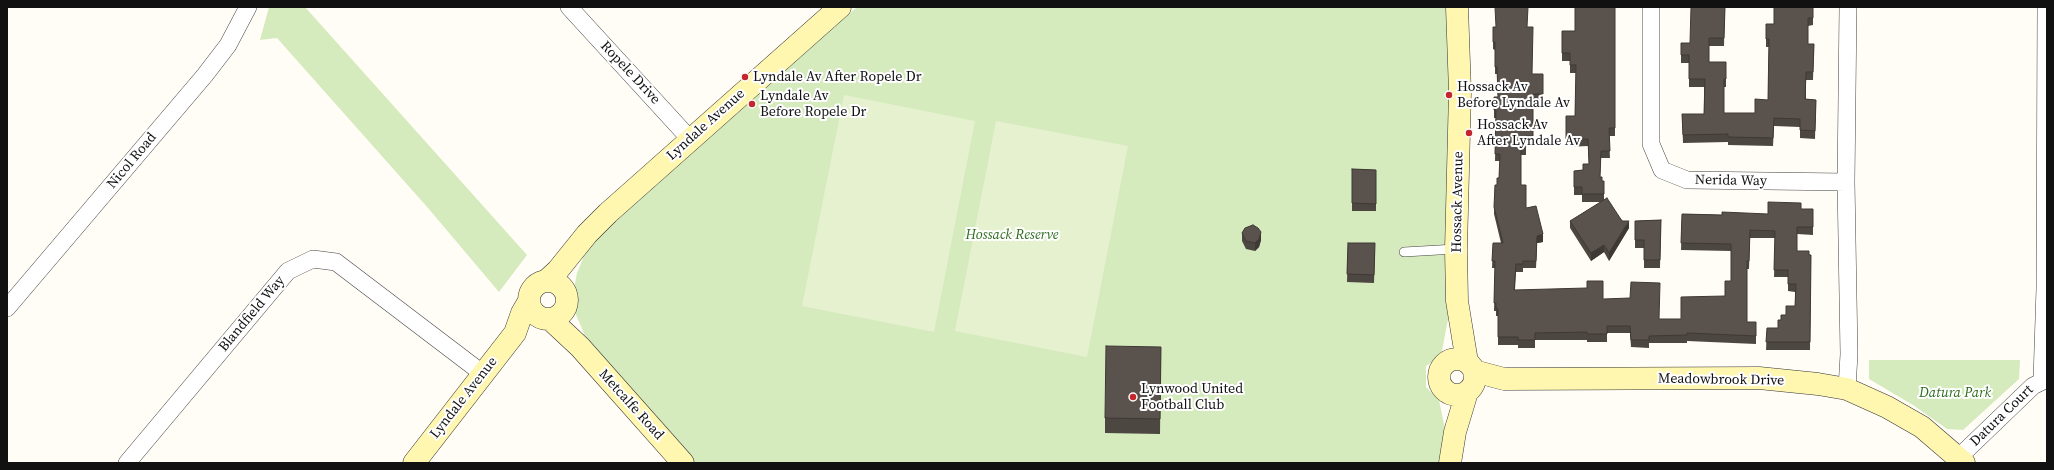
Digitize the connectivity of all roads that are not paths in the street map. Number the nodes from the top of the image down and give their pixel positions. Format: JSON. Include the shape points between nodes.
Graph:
{"nodes":[{"id":1,"x":248,"y":7,"type":"edge"},
{"id":2,"x":569,"y":7,"type":"edge"},
{"id":3,"x":840,"y":7,"type":"edge"},
{"id":4,"x":1457,"y":7,"type":"edge"},
{"id":5,"x":1650,"y":7,"type":"edge"},
{"id":6,"x":1848,"y":7,"type":"edge"},
{"id":7,"x":2045,"y":8,"type":"edge"},
{"id":8,"x":690,"y":139,"type":"junction"},
{"id":9,"x":1846,"y":182,"type":"junction"},
{"id":10,"x":2046,"y":182,"type":"edge"},
{"id":11,"x":578,"y":248,"type":"junction"},
{"id":12,"x":1456,"y":249,"type":"junction"},
{"id":13,"x":1404,"y":252,"type":"dead end"},
{"id":14,"x":546,"y":281,"type":"junction"},
{"id":15,"x":566,"y":299,"type":"junction"},
{"id":16,"x":529,"y":302,"type":"junction"},
{"id":17,"x":7,"y":308,"type":"edge"},
{"id":18,"x":546,"y":318,"type":"junction"},
{"id":19,"x":515,"y":333,"type":"junction"},
{"id":20,"x":580,"y":347,"type":"junction"},
{"id":21,"x":482,"y":373,"type":"junction"},
{"id":22,"x":1463,"y":378,"type":"junction"},
{"id":23,"x":2045,"y":379,"type":"edge"},
{"id":24,"x":1846,"y":390,"type":"junction"},
{"id":25,"x":1961,"y":460,"type":"edge"},
{"id":26,"x":127,"y":463,"type":"edge"},
{"id":27,"x":414,"y":463,"type":"edge"},
{"id":28,"x":683,"y":463,"type":"edge"},
{"id":29,"x":1450,"y":463,"type":"edge"}],
"edges":[{"from":1,"to":17,"type":"street","name":"Nicol Road","via":[[228,45],[204,75]]},
{"from":2,"to":8,"type":"street","name":"Ropele Drive"},
{"from":3,"to":8,"type":"street","name":"Lyndale Avenue"},
{"from":4,"to":12,"type":"street","name":"Hossack Avenue","via":[[1460,92]]},
{"from":5,"to":9,"type":"street","name":"Nerida Way","via":[[1651,144],[1662,170],[1687,180]]},
{"from":6,"to":9,"type":"street"},
{"from":7,"to":10,"type":"street"},
{"from":8,"to":11,"type":"street","name":"Lyndale Avenue","via":[[608,213],[587,234]]},
{"from":9,"to":24,"type":"street","via":[[1849,354]]},
{"from":10,"to":23,"type":"street"},
{"from":11,"to":14,"type":"street","name":"Lyndale Avenue"},
{"from":11,"to":15,"type":"street","name":"Lyndale Avenue"},
{"from":12,"to":13,"type":"lane"},
{"from":12,"to":22,"type":"street","name":"Hossack Avenue"},
{"from":14,"to":15,"type":"street","via":[[560,285]]},
{"from":14,"to":16,"type":"street","name":"Lyndale Avenue","via":[[535,286]]},
{"from":15,"to":18,"type":"street","name":"Lyndale Avenue","via":[[561,314]]},
{"from":15,"to":20,"type":"street","name":"Metcalfe Road"},
{"from":16,"to":18,"type":"street","via":[[534,312]]},
{"from":16,"to":19,"type":"street","name":"Lyndale Avenue"},
{"from":18,"to":19,"type":"street","name":"Lyndale Avenue"},
{"from":18,"to":20,"type":"street","name":"Metcalfe Road"},
{"from":19,"to":21,"type":"street","name":"Lyndale Avenue"},
{"from":20,"to":28,"type":"street","name":"Metcalfe Road"},
{"from":21,"to":26,"type":"street","name":"Blandfield Way","via":[[336,262],[313,259],[288,271]]},
{"from":21,"to":27,"type":"street","name":"Lyndale Avenue"},
{"from":22,"to":24,"type":"street","name":"Meadowbrook Drive","via":[[1758,378],[1818,384]]},
{"from":22,"to":29,"type":"street","name":"Hossack Avenue"},
{"from":23,"to":25,"type":"street","name":"Datura Court","via":[[2033,386]]},
{"from":24,"to":25,"type":"street","name":"Meadowbrook Drive","via":[[1887,407],[1922,427]]}]}
